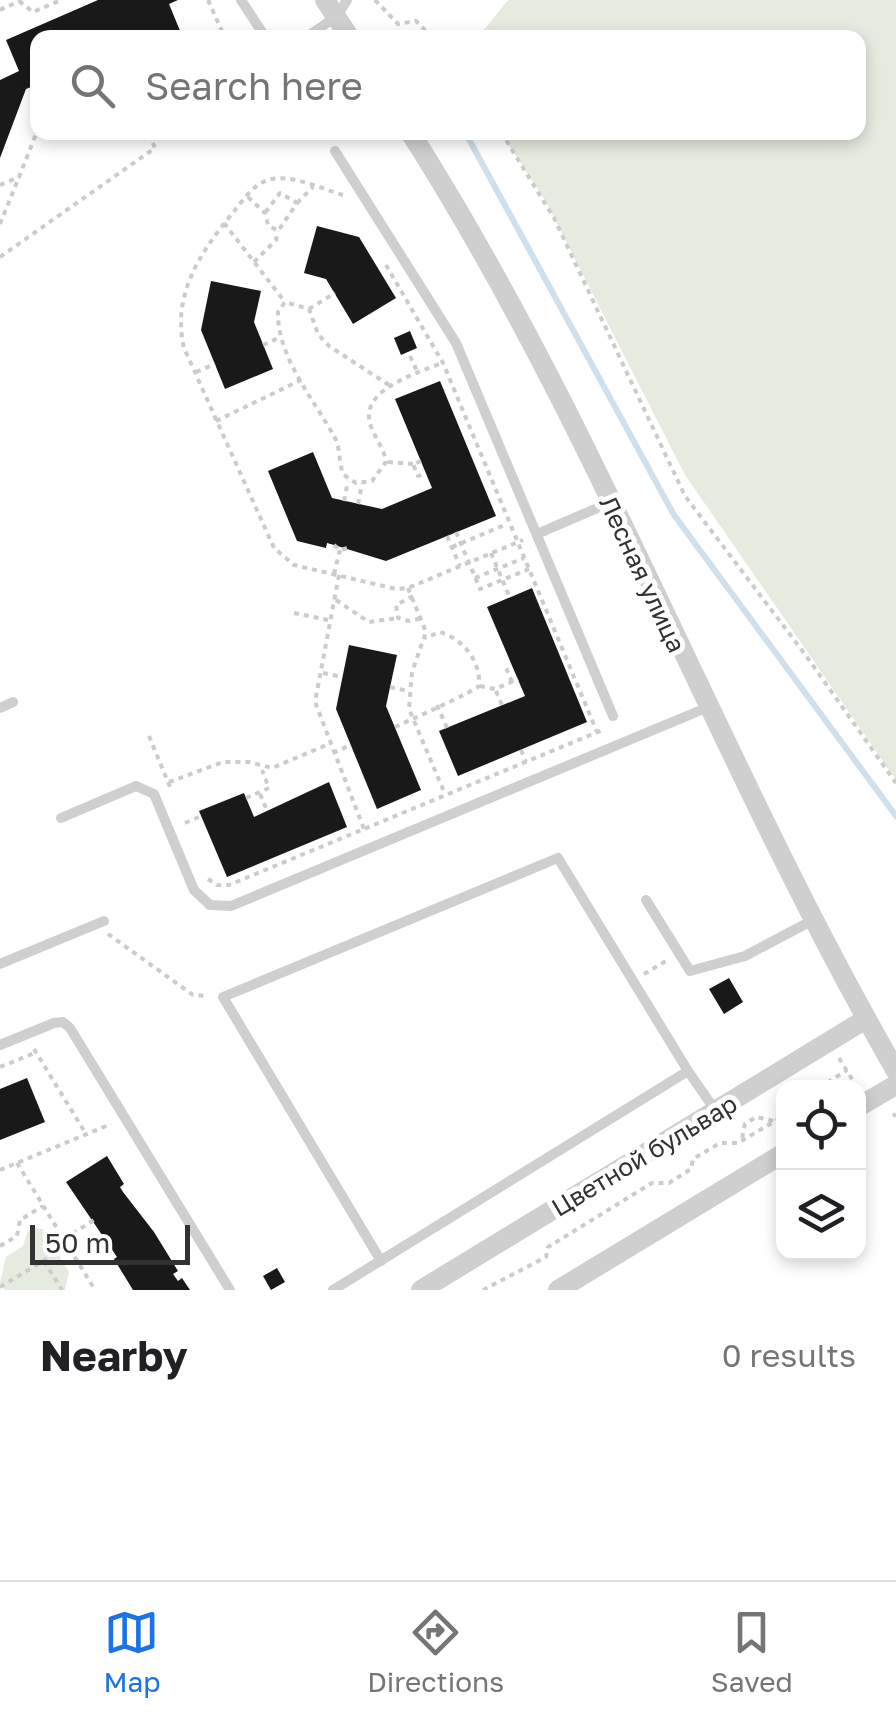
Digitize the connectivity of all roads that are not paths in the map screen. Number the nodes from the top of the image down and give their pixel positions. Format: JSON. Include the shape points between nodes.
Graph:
{"nodes":[{"id":1,"x":240,"y":0,"type":"edge"},
{"id":2,"x":336,"y":5,"type":"edge"},
{"id":3,"x":261,"y":30,"type":"edge"},
{"id":4,"x":313,"y":30,"type":"edge"},
{"id":5,"x":347,"y":30,"type":"edge"},
{"id":6,"x":415,"y":140,"type":"edge"},
{"id":7,"x":335,"y":151,"type":"dead end"},
{"id":8,"x":610,"y":503,"type":"junction"},
{"id":9,"x":536,"y":534,"type":"junction"},
{"id":10,"x":13,"y":702,"type":"dead end"},
{"id":11,"x":0,"y":708,"type":"edge"},
{"id":12,"x":706,"y":708,"type":"junction"},
{"id":13,"x":613,"y":716,"type":"road end"},
{"id":14,"x":61,"y":818,"type":"dead end"},
{"id":15,"x":646,"y":900,"type":"dead end"},
{"id":16,"x":813,"y":920,"type":"junction"},
{"id":17,"x":101,"y":922,"type":"road end"},
{"id":18,"x":0,"y":964,"type":"edge"},
{"id":19,"x":866,"y":1020,"type":"junction"},
{"id":20,"x":0,"y":1045,"type":"edge"},
{"id":21,"x":688,"y":1071,"type":"junction"},
{"id":22,"x":896,"y":1071,"type":"edge"},
{"id":23,"x":896,"y":1085,"type":"edge"},
{"id":24,"x":866,"y":1102,"type":"edge"},
{"id":25,"x":716,"y":1110,"type":"junction"},
{"id":26,"x":776,"y":1157,"type":"edge"},
{"id":27,"x":380,"y":1260,"type":"junction"},
{"id":28,"x":230,"y":1290,"type":"edge"},
{"id":29,"x":333,"y":1290,"type":"edge"},
{"id":30,"x":421,"y":1290,"type":"edge"},
{"id":31,"x":558,"y":1290,"type":"edge"}],
"edges":[{"from":1,"to":3,"type":"lane"},
{"from":2,"to":4,"type":"lane"},
{"from":2,"to":5,"type":"street"},
{"from":6,"to":8,"type":"street","name":"Лесная улица","via":[[531,340]]},
{"from":7,"to":9,"type":"lane","via":[[456,343]]},
{"from":8,"to":9,"type":"lane"},
{"from":8,"to":12,"type":"street","name":"Лесная улица"},
{"from":9,"to":13,"type":"lane"},
{"from":10,"to":11,"type":"lane"},
{"from":12,"to":14,"type":"lane","via":[[231,906],[210,905],[194,890],[146,787]]},
{"from":12,"to":16,"type":"street","name":"Лесная улица"},
{"from":15,"to":16,"type":"lane","via":[[690,971],[745,956]]},
{"from":16,"to":19,"type":"street","name":"Лесная улица"},
{"from":17,"to":18,"type":"lane"},
{"from":19,"to":22,"type":"street","name":"Лесная улица"},
{"from":19,"to":25,"type":"street","name":"Цветной бульвар"},
{"from":20,"to":28,"type":"lane","via":[[64,1022]]},
{"from":21,"to":25,"type":"lane"},
{"from":21,"to":27,"type":"lane"},
{"from":21,"to":27,"type":"lane","via":[[558,858],[223,997]]},
{"from":23,"to":24,"type":"street"},
{"from":25,"to":30,"type":"street","name":"Цветной бульвар"},
{"from":26,"to":31,"type":"street"},
{"from":27,"to":29,"type":"lane"}]}
